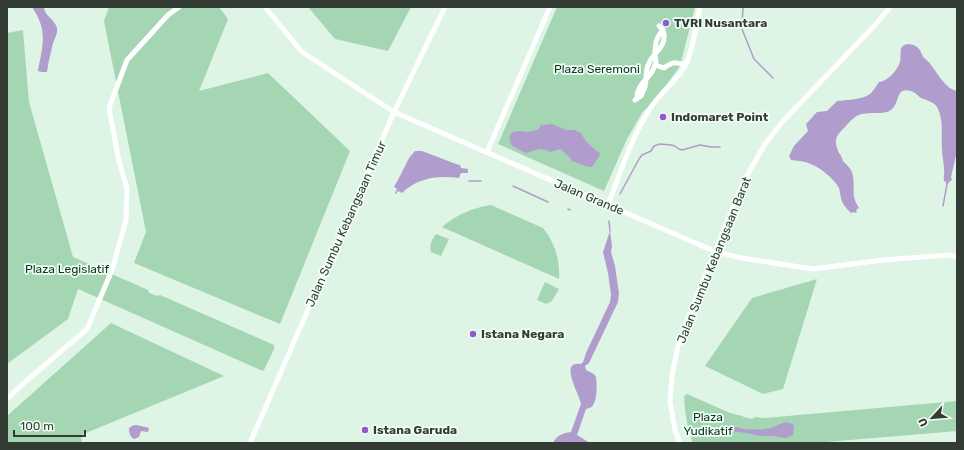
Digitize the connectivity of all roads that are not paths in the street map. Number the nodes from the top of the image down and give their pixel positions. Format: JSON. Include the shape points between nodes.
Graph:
{"nodes":[{"id":1,"x":179,"y":7,"type":"edge"},
{"id":2,"x":265,"y":7,"type":"edge"},
{"id":3,"x":446,"y":7,"type":"edge"},
{"id":4,"x":550,"y":7,"type":"edge"},
{"id":5,"x":700,"y":7,"type":"edge"},
{"id":6,"x":890,"y":7,"type":"edge"},
{"id":7,"x":661,"y":28,"type":"dead end"},
{"id":8,"x":655,"y":54,"type":"junction"},
{"id":9,"x":655,"y":65,"type":"junction"},
{"id":10,"x":685,"y":65,"type":"junction"},
{"id":11,"x":646,"y":79,"type":"junction"},
{"id":12,"x":636,"y":99,"type":"dead end"},
{"id":13,"x":394,"y":112,"type":"junction"},
{"id":14,"x":487,"y":152,"type":"junction"},
{"id":15,"x":608,"y":205,"type":"junction"},
{"id":16,"x":716,"y":252,"type":"junction"},
{"id":17,"x":957,"y":257,"type":"edge"},
{"id":18,"x":7,"y":399,"type":"edge"},
{"id":19,"x":250,"y":443,"type":"edge"},
{"id":20,"x":680,"y":443,"type":"edge"}],
"edges":[{"from":1,"to":18,"type":"street","via":[[168,14],[127,60],[109,108],[119,162],[127,188],[126,220],[112,270],[87,329]]},
{"from":2,"to":13,"type":"street","name":"Jalan Grande","via":[[302,52]]},
{"from":3,"to":13,"type":"street","name":"Jalan Sumbu Kebangsaan Timur"},
{"from":4,"to":14,"type":"street"},
{"from":5,"to":10,"type":"street"},
{"from":6,"to":16,"type":"street","name":"Jalan Sumbu Kebangsaan Barat","via":[[783,121],[765,144],[738,195]]},
{"from":7,"to":8,"type":"street","via":[[665,33],[664,39],[661,48]]},
{"from":8,"to":9,"type":"street"},
{"from":8,"to":11,"type":"street","via":[[646,69]]},
{"from":9,"to":10,"type":"street","via":[[664,68],[676,62]]},
{"from":9,"to":11,"type":"street"},
{"from":10,"to":15,"type":"street","via":[[658,97],[644,119],[628,152]]},
{"from":11,"to":12,"type":"street","via":[[641,84]]},
{"from":13,"to":14,"type":"street","name":"Jalan Grande"},
{"from":13,"to":19,"type":"street","name":"Jalan Sumbu Kebangsaan Timur"},
{"from":14,"to":15,"type":"street","name":"Jalan Grande"},
{"from":15,"to":16,"type":"street","name":"Jalan Grande"},
{"from":16,"to":17,"type":"street","name":"Jalan Grande","via":[[813,269],[883,260],[949,255]]},
{"from":16,"to":20,"type":"street","name":"Jalan Sumbu Kebangsaan Barat","via":[[688,318],[678,346],[672,375],[670,402]]}]}
